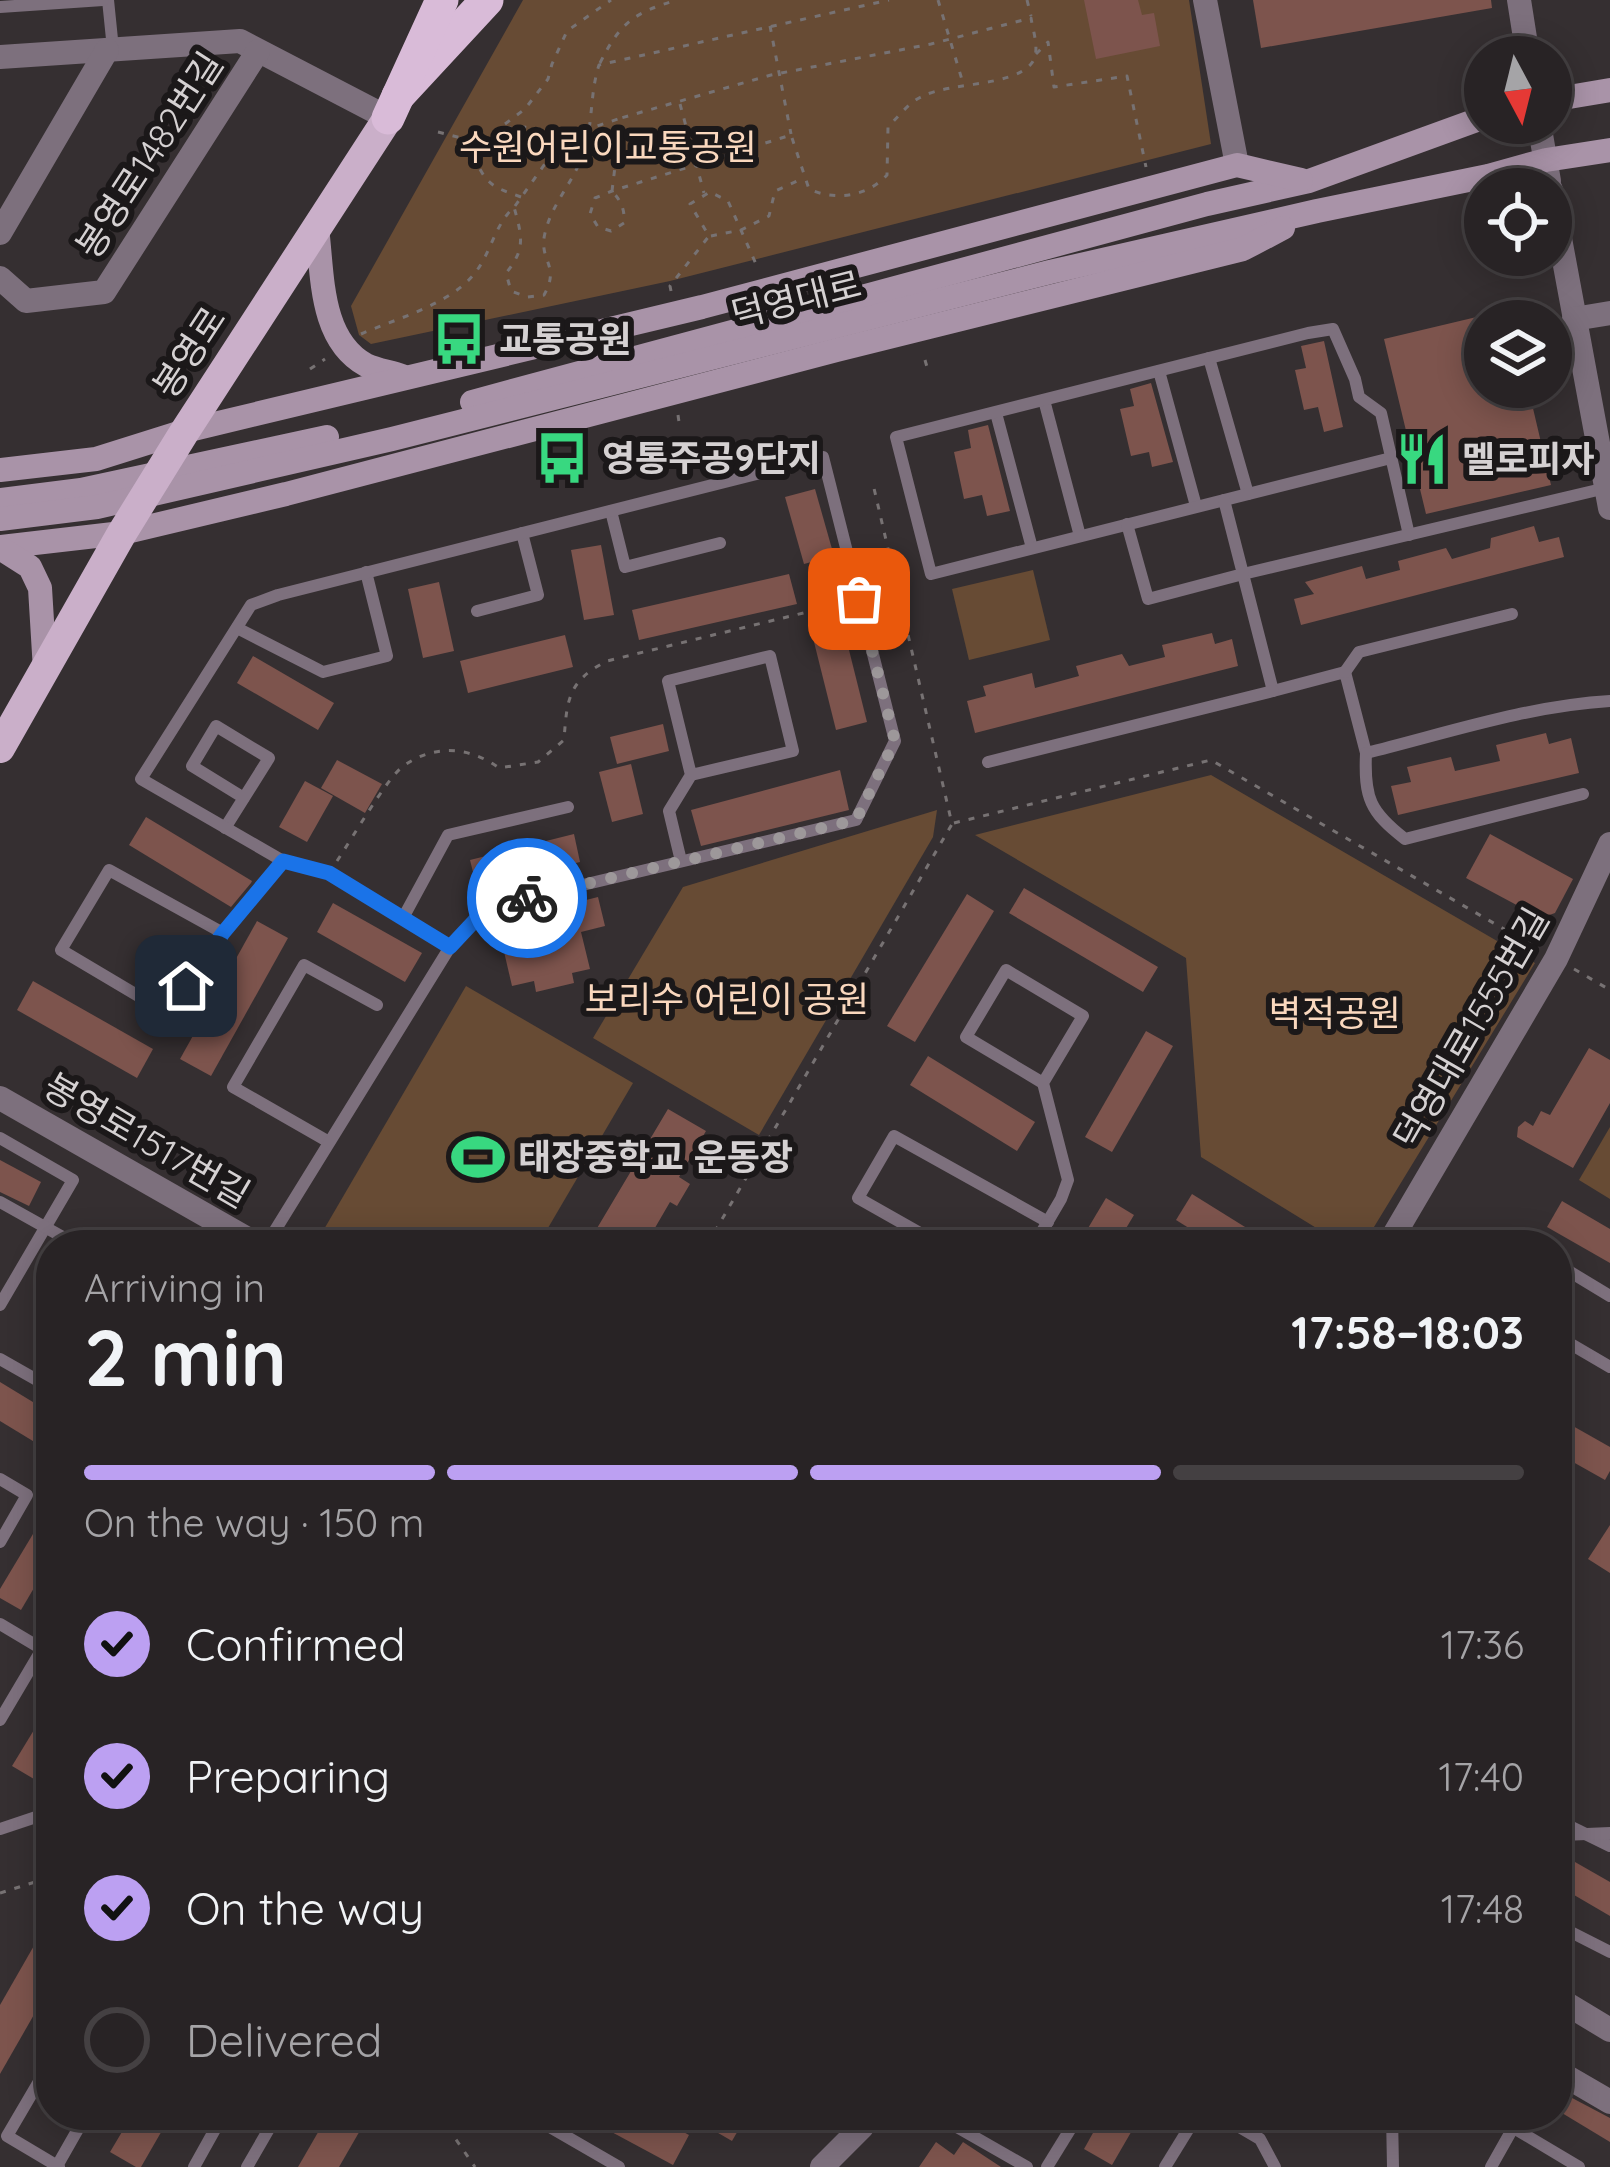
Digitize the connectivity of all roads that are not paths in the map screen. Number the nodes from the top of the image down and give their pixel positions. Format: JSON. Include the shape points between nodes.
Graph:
{"nodes":[{"id":1,"x":105,"y":0,"type":"edge"},
{"id":2,"x":442,"y":0,"type":"edge"},
{"id":3,"x":487,"y":0,"type":"edge"},
{"id":4,"x":1205,"y":0,"type":"edge"},
{"id":5,"x":1519,"y":0,"type":"edge"},
{"id":6,"x":0,"y":7,"type":"edge"},
{"id":7,"x":1525,"y":36,"type":"edge"},
{"id":8,"x":110,"y":50,"type":"junction"},
{"id":9,"x":258,"y":51,"type":"junction"},
{"id":10,"x":0,"y":57,"type":"edge"},
{"id":11,"x":1610,"y":90,"type":"edge"},
{"id":12,"x":1572,"y":96,"type":"edge"},
{"id":13,"x":393,"y":107,"type":"junction"},
{"id":14,"x":1464,"y":125,"type":"edge"},
{"id":15,"x":1543,"y":144,"type":"edge"},
{"id":16,"x":1610,"y":150,"type":"edge"},
{"id":17,"x":1546,"y":160,"type":"junction"},
{"id":18,"x":1237,"y":165,"type":"junction"},
{"id":19,"x":1547,"y":168,"type":"edge"},
{"id":20,"x":1310,"y":182,"type":"junction"},
{"id":21,"x":1317,"y":211,"type":"junction"},
{"id":22,"x":316,"y":228,"type":"junction"},
{"id":23,"x":0,"y":232,"type":"edge"},
{"id":24,"x":1047,"y":261,"type":"junction"},
{"id":25,"x":1566,"y":276,"type":"edge"},
{"id":26,"x":0,"y":278,"type":"edge"},
{"id":27,"x":1610,"y":313,"type":"edge"},
{"id":28,"x":1574,"y":319,"type":"junction"},
{"id":29,"x":1209,"y":358,"type":"junction"},
{"id":30,"x":1159,"y":371,"type":"junction"},
{"id":31,"x":405,"y":376,"type":"junction"},
{"id":32,"x":1044,"y":400,"type":"junction"},
{"id":33,"x":996,"y":413,"type":"junction"},
{"id":34,"x":184,"y":431,"type":"junction"},
{"id":35,"x":1391,"y":458,"type":"junction"},
{"id":36,"x":1606,"y":459,"type":"edge"},
{"id":37,"x":0,"y":470,"type":"edge"},
{"id":38,"x":1247,"y":494,"type":"junction"},
{"id":39,"x":1609,"y":498,"type":"edge"},
{"id":40,"x":0,"y":500,"type":"edge"},
{"id":41,"x":1224,"y":500,"type":"junction"},
{"id":42,"x":1196,"y":506,"type":"junction"},
{"id":43,"x":610,"y":511,"type":"junction"},
{"id":44,"x":0,"y":519,"type":"edge"},
{"id":45,"x":1127,"y":524,"type":"junction"},
{"id":46,"x":122,"y":533,"type":"junction"},
{"id":47,"x":522,"y":533,"type":"junction"},
{"id":48,"x":1409,"y":535,"type":"junction"},
{"id":49,"x":1080,"y":536,"type":"junction"},
{"id":50,"x":720,"y":544,"type":"dead end"},
{"id":51,"x":0,"y":547,"type":"edge"},
{"id":52,"x":1032,"y":548,"type":"junction"},
{"id":53,"x":367,"y":572,"type":"junction"},
{"id":54,"x":1243,"y":574,"type":"junction"},
{"id":55,"x":477,"y":611,"type":"dead end"},
{"id":56,"x":1512,"y":614,"type":"dead end"},
{"id":57,"x":237,"y":628,"type":"junction"},
{"id":58,"x":44,"y":670,"type":"junction"},
{"id":59,"x":1345,"y":672,"type":"junction"},
{"id":60,"x":1273,"y":691,"type":"junction"},
{"id":61,"x":1610,"y":700,"type":"edge"},
{"id":62,"x":0,"y":748,"type":"edge"},
{"id":63,"x":1366,"y":753,"type":"junction"},
{"id":64,"x":988,"y":762,"type":"dead end"},
{"id":65,"x":691,"y":775,"type":"junction"},
{"id":66,"x":1583,"y":794,"type":"dead end"},
{"id":67,"x":244,"y":798,"type":"junction"},
{"id":68,"x":568,"y":807,"type":"dead end"},
{"id":69,"x":225,"y":828,"type":"junction"},
{"id":70,"x":1610,"y":844,"type":"edge"},
{"id":71,"x":283,"y":861,"type":"junction"},
{"id":72,"x":681,"y":861,"type":"junction"},
{"id":73,"x":404,"y":918,"type":"junction"},
{"id":74,"x":223,"y":933,"type":"junction"},
{"id":75,"x":450,"y":947,"type":"junction"},
{"id":76,"x":377,"y":1005,"type":"dead end"},
{"id":77,"x":1043,"y":1084,"type":"junction"},
{"id":78,"x":0,"y":1098,"type":"edge"},
{"id":79,"x":0,"y":1138,"type":"edge"},
{"id":80,"x":329,"y":1142,"type":"junction"},
{"id":81,"x":0,"y":1202,"type":"edge"},
{"id":82,"x":1048,"y":1222,"type":"junction"},
{"id":83,"x":45,"y":1228,"type":"junction"},
{"id":84,"x":49,"y":1230,"type":"edge"},
{"id":85,"x":235,"y":1230,"type":"edge"},
{"id":86,"x":272,"y":1230,"type":"edge"},
{"id":87,"x":915,"y":1230,"type":"edge"},
{"id":88,"x":1043,"y":1230,"type":"edge"},
{"id":89,"x":1401,"y":1230,"type":"edge"},
{"id":90,"x":36,"y":1243,"type":"edge"},
{"id":91,"x":1572,"y":1273,"type":"edge"},
{"id":92,"x":1610,"y":1296,"type":"edge"},
{"id":93,"x":1,"y":1302,"type":"edge"},
{"id":94,"x":1572,"y":1345,"type":"edge"},
{"id":95,"x":0,"y":1359,"type":"edge"},
{"id":96,"x":1610,"y":1367,"type":"edge"},
{"id":97,"x":36,"y":1379,"type":"edge"},
{"id":98,"x":0,"y":1479,"type":"edge"},
{"id":99,"x":0,"y":1542,"type":"edge"},
{"id":100,"x":0,"y":1624,"type":"edge"},
{"id":101,"x":36,"y":1641,"type":"edge"},
{"id":102,"x":36,"y":1663,"type":"edge"},
{"id":103,"x":0,"y":1720,"type":"edge"},
{"id":104,"x":36,"y":1817,"type":"edge"},
{"id":105,"x":0,"y":1828,"type":"edge"},
{"id":106,"x":1572,"y":1828,"type":"edge"},
{"id":107,"x":1610,"y":1833,"type":"edge"},
{"id":108,"x":1582,"y":1834,"type":"junction"},
{"id":109,"x":1572,"y":1835,"type":"edge"},
{"id":110,"x":1610,"y":1846,"type":"edge"},
{"id":111,"x":1572,"y":1933,"type":"edge"},
{"id":112,"x":1610,"y":1952,"type":"edge"},
{"id":113,"x":1572,"y":2007,"type":"edge"},
{"id":114,"x":1610,"y":2030,"type":"edge"},
{"id":115,"x":1572,"y":2080,"type":"edge"},
{"id":116,"x":36,"y":2087,"type":"edge"},
{"id":117,"x":1610,"y":2102,"type":"edge"},
{"id":118,"x":78,"y":2130,"type":"edge"},
{"id":119,"x":215,"y":2130,"type":"edge"},
{"id":120,"x":268,"y":2130,"type":"edge"},
{"id":121,"x":555,"y":2130,"type":"edge"},
{"id":122,"x":859,"y":2130,"type":"edge"},
{"id":123,"x":964,"y":2130,"type":"edge"},
{"id":124,"x":1070,"y":2130,"type":"edge"},
{"id":125,"x":1187,"y":2130,"type":"edge"},
{"id":126,"x":1245,"y":2130,"type":"edge"},
{"id":127,"x":1392,"y":2130,"type":"edge"},
{"id":128,"x":1512,"y":2130,"type":"edge"},
{"id":129,"x":1516,"y":2130,"type":"edge"},
{"id":130,"x":1052,"y":2165,"type":"edge"},
{"id":131,"x":58,"y":2166,"type":"edge"},
{"id":132,"x":194,"y":2167,"type":"edge"},
{"id":133,"x":247,"y":2167,"type":"edge"},
{"id":134,"x":619,"y":2167,"type":"edge"},
{"id":135,"x":822,"y":2167,"type":"edge"},
{"id":136,"x":1027,"y":2167,"type":"edge"},
{"id":137,"x":1165,"y":2167,"type":"edge"},
{"id":138,"x":1275,"y":2167,"type":"edge"},
{"id":139,"x":1393,"y":2167,"type":"edge"},
{"id":140,"x":1491,"y":2167,"type":"edge"},
{"id":141,"x":1579,"y":2167,"type":"edge"}],
"edges":[{"from":1,"to":6,"type":"lane"},
{"from":1,"to":8,"type":"lane"},
{"from":2,"to":13,"type":"highway","name":"봉영로"},
{"from":3,"to":13,"type":"highway"},
{"from":4,"to":18,"type":"street"},
{"from":5,"to":7,"type":"street"},
{"from":8,"to":9,"type":"street","name":"봉영로1482번길","via":[[239,41]]},
{"from":8,"to":10,"type":"street","name":"봉영로1482번길"},
{"from":8,"to":23,"type":"street"},
{"from":9,"to":13,"type":"street","name":"봉영로1482번길"},
{"from":9,"to":26,"type":"street","name":"봉영로1482번길","via":[[104,292],[26,301]]},
{"from":11,"to":12,"type":"main road"},
{"from":13,"to":22,"type":"main road","name":"봉영로"},
{"from":14,"to":20,"type":"main road","name":"덕영대로"},
{"from":15,"to":17,"type":"street"},
{"from":16,"to":17,"type":"main road","name":"덕영대로"},
{"from":17,"to":19,"type":"street"},
{"from":17,"to":21,"type":"main road","name":"덕영대로"},
{"from":18,"to":20,"type":"main road"},
{"from":18,"to":31,"type":"main road","via":[[702,307]]},
{"from":20,"to":24,"type":"main road","name":"덕영대로","via":[[1207,204]]},
{"from":21,"to":24,"type":"main road","name":"덕영대로"},
{"from":21,"to":46,"type":"main road","via":[[1243,249]]},
{"from":22,"to":31,"type":"main road","via":[[335,333],[367,365]]},
{"from":22,"to":34,"type":"main road","name":"봉영로"},
{"from":24,"to":40,"type":"main road","name":"덕영대로","via":[[388,424]]},
{"from":24,"to":44,"type":"main road","name":"덕영대로","via":[[369,444],[97,507]]},
{"from":25,"to":28,"type":"street"},
{"from":27,"to":28,"type":"street"},
{"from":28,"to":36,"type":"street"},
{"from":29,"to":30,"type":"lane"},
{"from":29,"to":35,"type":"lane","via":[[1333,329],[1359,397],[1381,413]]},
{"from":29,"to":38,"type":"lane"},
{"from":30,"to":32,"type":"lane"},
{"from":30,"to":42,"type":"lane"},
{"from":31,"to":34,"type":"main road"},
{"from":32,"to":33,"type":"lane"},
{"from":32,"to":49,"type":"lane"},
{"from":33,"to":52,"type":"lane"},
{"from":33,"to":52,"type":"lane","via":[[896,437],[931,574]]},
{"from":34,"to":37,"type":"main road","via":[[96,459]]},
{"from":34,"to":46,"type":"main road","name":"봉영로"},
{"from":35,"to":38,"type":"lane"},
{"from":35,"to":48,"type":"lane"},
{"from":36,"to":39,"type":"street"},
{"from":38,"to":41,"type":"lane"},
{"from":39,"to":48,"type":"lane"},
{"from":41,"to":42,"type":"lane"},
{"from":41,"to":54,"type":"lane"},
{"from":42,"to":45,"type":"lane"},
{"from":43,"to":47,"type":"lane"},
{"from":43,"to":50,"type":"lane","via":[[625,567]]},
{"from":43,"to":72,"type":"lane","via":[[823,457],[895,741],[856,820]]},
{"from":45,"to":49,"type":"lane"},
{"from":45,"to":54,"type":"lane","via":[[1148,598]]},
{"from":46,"to":51,"type":"main road"},
{"from":46,"to":58,"type":"main road","name":"봉영로"},
{"from":47,"to":53,"type":"lane"},
{"from":47,"to":55,"type":"lane","via":[[538,595]]},
{"from":48,"to":54,"type":"lane"},
{"from":49,"to":52,"type":"lane"},
{"from":51,"to":58,"type":"main road","via":[[30,567],[40,588]]},
{"from":53,"to":57,"type":"lane","via":[[251,605]]},
{"from":53,"to":57,"type":"lane","via":[[387,656],[323,672]]},
{"from":54,"to":60,"type":"lane"},
{"from":56,"to":59,"type":"lane","via":[[1359,652]]},
{"from":57,"to":69,"type":"lane","via":[[141,779]]},
{"from":58,"to":62,"type":"main road","name":"봉영로"},
{"from":59,"to":60,"type":"lane"},
{"from":59,"to":63,"type":"lane"},
{"from":60,"to":64,"type":"lane"},
{"from":61,"to":63,"type":"lane","via":[[1521,713]]},
{"from":63,"to":66,"type":"lane","via":[[1376,817],[1405,839]]},
{"from":65,"to":65,"type":"lane","via":[[793,751],[770,656],[668,681]]},
{"from":65,"to":72,"type":"lane","via":[[669,811]]},
{"from":67,"to":67,"type":"lane","via":[[269,758],[215,726],[192,766]]},
{"from":67,"to":69,"type":"lane"},
{"from":68,"to":73,"type":"lane","via":[[448,835]]},
{"from":69,"to":71,"type":"lane"},
{"from":70,"to":89,"type":"street","name":"덕영대로1555번길","via":[[1556,959]]},
{"from":71,"to":73,"type":"lane","via":[[329,873]]},
{"from":71,"to":74,"type":"lane"},
{"from":72,"to":75,"type":"lane","via":[[511,902],[479,916]]},
{"from":73,"to":75,"type":"lane"},
{"from":74,"to":74,"type":"lane","via":[[167,1012],[62,950],[109,870]]},
{"from":75,"to":80,"type":"lane"},
{"from":76,"to":80,"type":"lane","via":[[304,965],[233,1087]]},
{"from":77,"to":77,"type":"lane","via":[[1084,1016],[1006,970],[966,1037]]},
{"from":77,"to":82,"type":"lane","via":[[1068,1180]]},
{"from":78,"to":85,"type":"street","name":"봉영로1517번길"},
{"from":79,"to":83,"type":"lane","via":[[73,1180]]},
{"from":80,"to":86,"type":"lane"},
{"from":81,"to":83,"type":"lane"},
{"from":82,"to":87,"type":"lane","via":[[894,1136],[858,1198]]},
{"from":82,"to":88,"type":"lane"},
{"from":83,"to":84,"type":"lane"},
{"from":90,"to":93,"type":"lane"},
{"from":91,"to":92,"type":"lane"},
{"from":94,"to":96,"type":"lane"},
{"from":95,"to":97,"type":"lane"},
{"from":98,"to":99,"type":"lane","via":[[27,1495]]},
{"from":100,"to":101,"type":"lane"},
{"from":102,"to":103,"type":"lane"},
{"from":104,"to":105,"type":"lane"},
{"from":106,"to":108,"type":"lane"},
{"from":107,"to":108,"type":"lane"},
{"from":108,"to":109,"type":"lane"},
{"from":108,"to":110,"type":"lane"},
{"from":111,"to":112,"type":"lane"},
{"from":113,"to":114,"type":"street"},
{"from":115,"to":117,"type":"street"},
{"from":116,"to":131,"type":"lane","via":[[8,2136]]},
{"from":118,"to":131,"type":"lane"},
{"from":119,"to":132,"type":"lane"},
{"from":120,"to":133,"type":"lane"},
{"from":121,"to":134,"type":"lane"},
{"from":122,"to":135,"type":"street"},
{"from":123,"to":136,"type":"lane"},
{"from":124,"to":130,"type":"lane"},
{"from":125,"to":137,"type":"lane"},
{"from":126,"to":138,"type":"lane","via":[[1260,2139]]},
{"from":127,"to":139,"type":"lane"},
{"from":128,"to":140,"type":"lane"},
{"from":129,"to":141,"type":"lane"}]}
